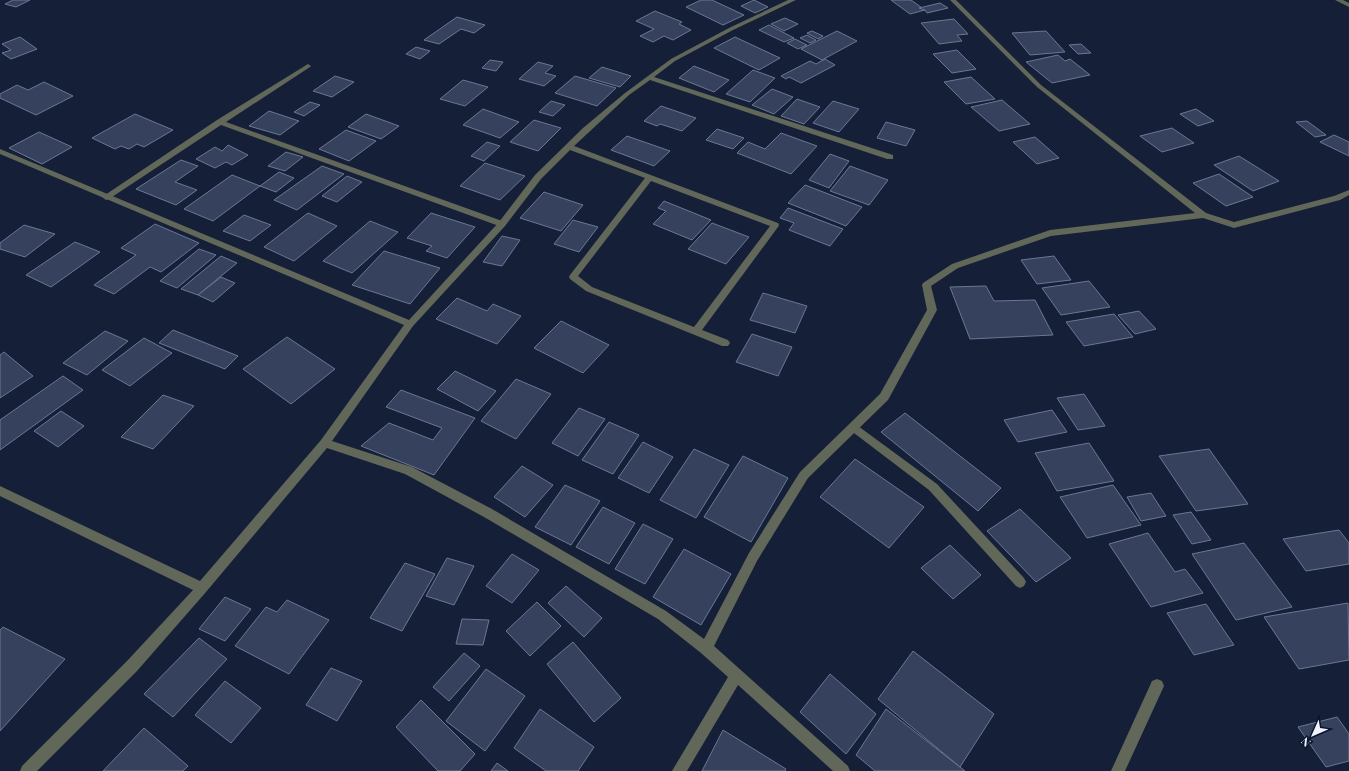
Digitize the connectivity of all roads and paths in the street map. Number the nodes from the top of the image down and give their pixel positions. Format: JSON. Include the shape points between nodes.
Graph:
{"nodes":[{"id":1,"x":793,"y":0,"type":"edge"},
{"id":2,"x":953,"y":0,"type":"edge"},
{"id":3,"x":1338,"y":0,"type":"edge"},
{"id":4,"x":1349,"y":5,"type":"edge"},
{"id":5,"x":308,"y":66,"type":"dead end"},
{"id":6,"x":649,"y":78,"type":"junction"},
{"id":7,"x":220,"y":122,"type":"junction"},
{"id":8,"x":569,"y":147,"type":"junction"},
{"id":9,"x":0,"y":150,"type":"edge"},
{"id":10,"x":890,"y":157,"type":"dead end"},
{"id":11,"x":650,"y":177,"type":"junction"},
{"id":12,"x":1349,"y":192,"type":"edge"},
{"id":13,"x":106,"y":197,"type":"junction"},
{"id":14,"x":1203,"y":215,"type":"junction"},
{"id":15,"x":502,"y":224,"type":"junction"},
{"id":16,"x":410,"y":324,"type":"junction"},
{"id":17,"x":696,"y":332,"type":"junction"},
{"id":18,"x":725,"y":343,"type":"dead end"},
{"id":19,"x":854,"y":426,"type":"junction"},
{"id":20,"x":325,"y":443,"type":"junction"},
{"id":21,"x":0,"y":491,"type":"edge"},
{"id":22,"x":1020,"y":582,"type":"dead end"},
{"id":23,"x":202,"y":588,"type":"junction"},
{"id":24,"x":706,"y":648,"type":"junction"},
{"id":25,"x":736,"y":676,"type":"junction"},
{"id":26,"x":1157,"y":686,"type":"dead end"},
{"id":27,"x":27,"y":771,"type":"edge"},
{"id":28,"x":679,"y":771,"type":"edge"},
{"id":29,"x":843,"y":771,"type":"edge"},
{"id":30,"x":1118,"y":771,"type":"edge"}],
"edges":[{"from":1,"to":6,"type":"street","via":[[673,60]]},
{"from":2,"to":14,"type":"street","via":[[1039,86]]},
{"from":3,"to":4,"type":"street"},
{"from":5,"to":7,"type":"street"},
{"from":6,"to":8,"type":"street","via":[[627,94]]},
{"from":6,"to":10,"type":"street"},
{"from":7,"to":13,"type":"street"},
{"from":7,"to":15,"type":"street"},
{"from":8,"to":11,"type":"street"},
{"from":8,"to":15,"type":"street","via":[[538,178]]},
{"from":9,"to":13,"type":"street"},
{"from":11,"to":17,"type":"street","via":[[572,277],[589,289]]},
{"from":11,"to":17,"type":"street","via":[[775,225]]},
{"from":12,"to":14,"type":"street","via":[[1337,198],[1234,225]]},
{"from":13,"to":16,"type":"street"},
{"from":14,"to":19,"type":"street","via":[[1050,233],[955,266],[926,285],[932,310],[884,397]]},
{"from":15,"to":16,"type":"street"},
{"from":16,"to":20,"type":"street"},
{"from":17,"to":18,"type":"street"},
{"from":19,"to":22,"type":"street","via":[[933,487]]},
{"from":19,"to":24,"type":"street","via":[[804,475],[753,557]]},
{"from":20,"to":23,"type":"street"},
{"from":20,"to":24,"type":"street","via":[[408,470],[488,513],[662,615]]},
{"from":21,"to":23,"type":"street"},
{"from":23,"to":27,"type":"street","via":[[132,666]]},
{"from":24,"to":25,"type":"street"},
{"from":25,"to":28,"type":"street"},
{"from":25,"to":29,"type":"street"},
{"from":26,"to":30,"type":"street"}]}
